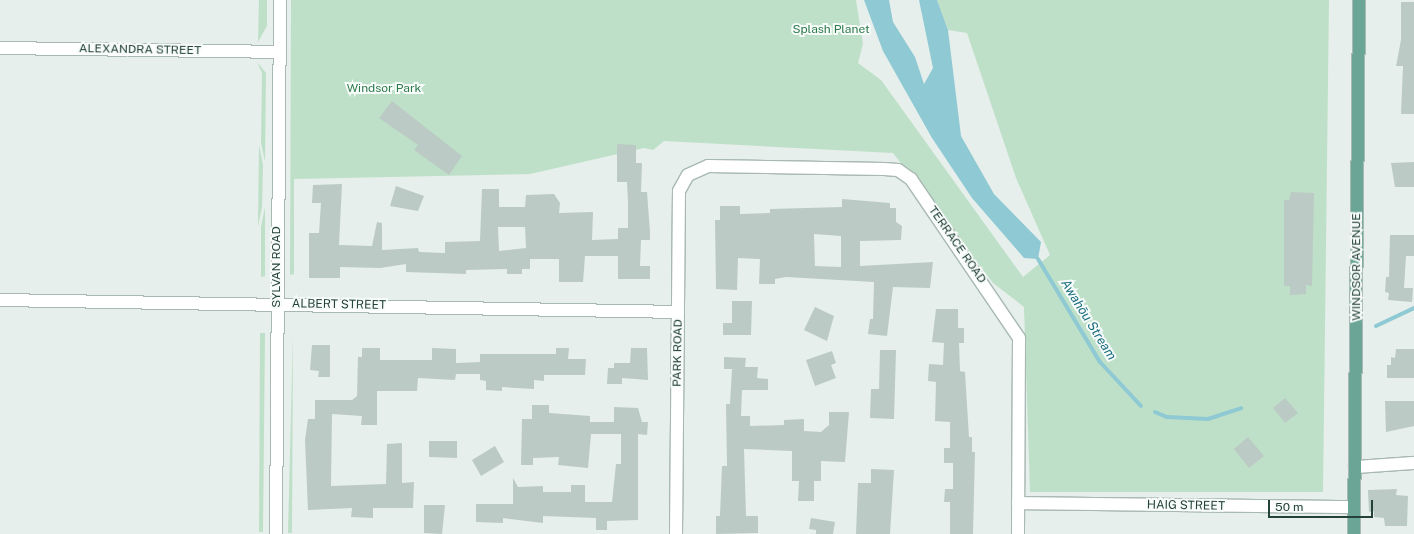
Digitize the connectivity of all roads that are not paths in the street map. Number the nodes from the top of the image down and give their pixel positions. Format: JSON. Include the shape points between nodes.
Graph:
{"nodes":[{"id":1,"x":280,"y":0,"type":"edge"},
{"id":2,"x":1359,"y":0,"type":"edge"},
{"id":3,"x":0,"y":48,"type":"edge"},
{"id":4,"x":279,"y":52,"type":"junction"},
{"id":5,"x":688,"y":175,"type":"joint"},
{"id":6,"x":0,"y":300,"type":"edge"},
{"id":7,"x":277,"y":304,"type":"junction"},
{"id":8,"x":678,"y":312,"type":"junction"},
{"id":9,"x":1414,"y":463,"type":"edge"},
{"id":10,"x":1355,"y":467,"type":"junction"},
{"id":11,"x":1018,"y":503,"type":"junction"},
{"id":12,"x":1354,"y":507,"type":"junction"},
{"id":13,"x":276,"y":534,"type":"edge"},
{"id":14,"x":676,"y":534,"type":"edge"},
{"id":15,"x":1018,"y":534,"type":"edge"},
{"id":16,"x":1354,"y":534,"type":"edge"}],
"edges":[{"from":1,"to":4,"type":"street","name":"SYLVAN ROAD"},
{"from":2,"to":10,"type":"main road","name":"WINDSOR AVENUE"},
{"from":3,"to":4,"type":"street","name":"ALEXANDRA STREET"},
{"from":4,"to":7,"type":"street","name":"SYLVAN ROAD"},
{"from":5,"to":8,"type":"street","name":"PARK ROAD","via":[[679,191]]},
{"from":5,"to":11,"type":"street","name":"TERRACE ROAD","via":[[708,166],[876,169],[898,170],[911,179],[1019,338]]},
{"from":6,"to":7,"type":"street","name":"ALBERT STREET"},
{"from":7,"to":8,"type":"street","name":"ALBERT STREET"},
{"from":7,"to":13,"type":"street","name":"SYLVAN ROAD"},
{"from":8,"to":14,"type":"street","name":"PARK ROAD"},
{"from":9,"to":10,"type":"street"},
{"from":10,"to":12,"type":"main road","name":"WINDSOR AVENUE"},
{"from":11,"to":12,"type":"street","name":"HAIG STREET"},
{"from":11,"to":15,"type":"street","name":"TERRACE ROAD"},
{"from":12,"to":16,"type":"main road","name":"WINDSOR AVENUE"}]}
